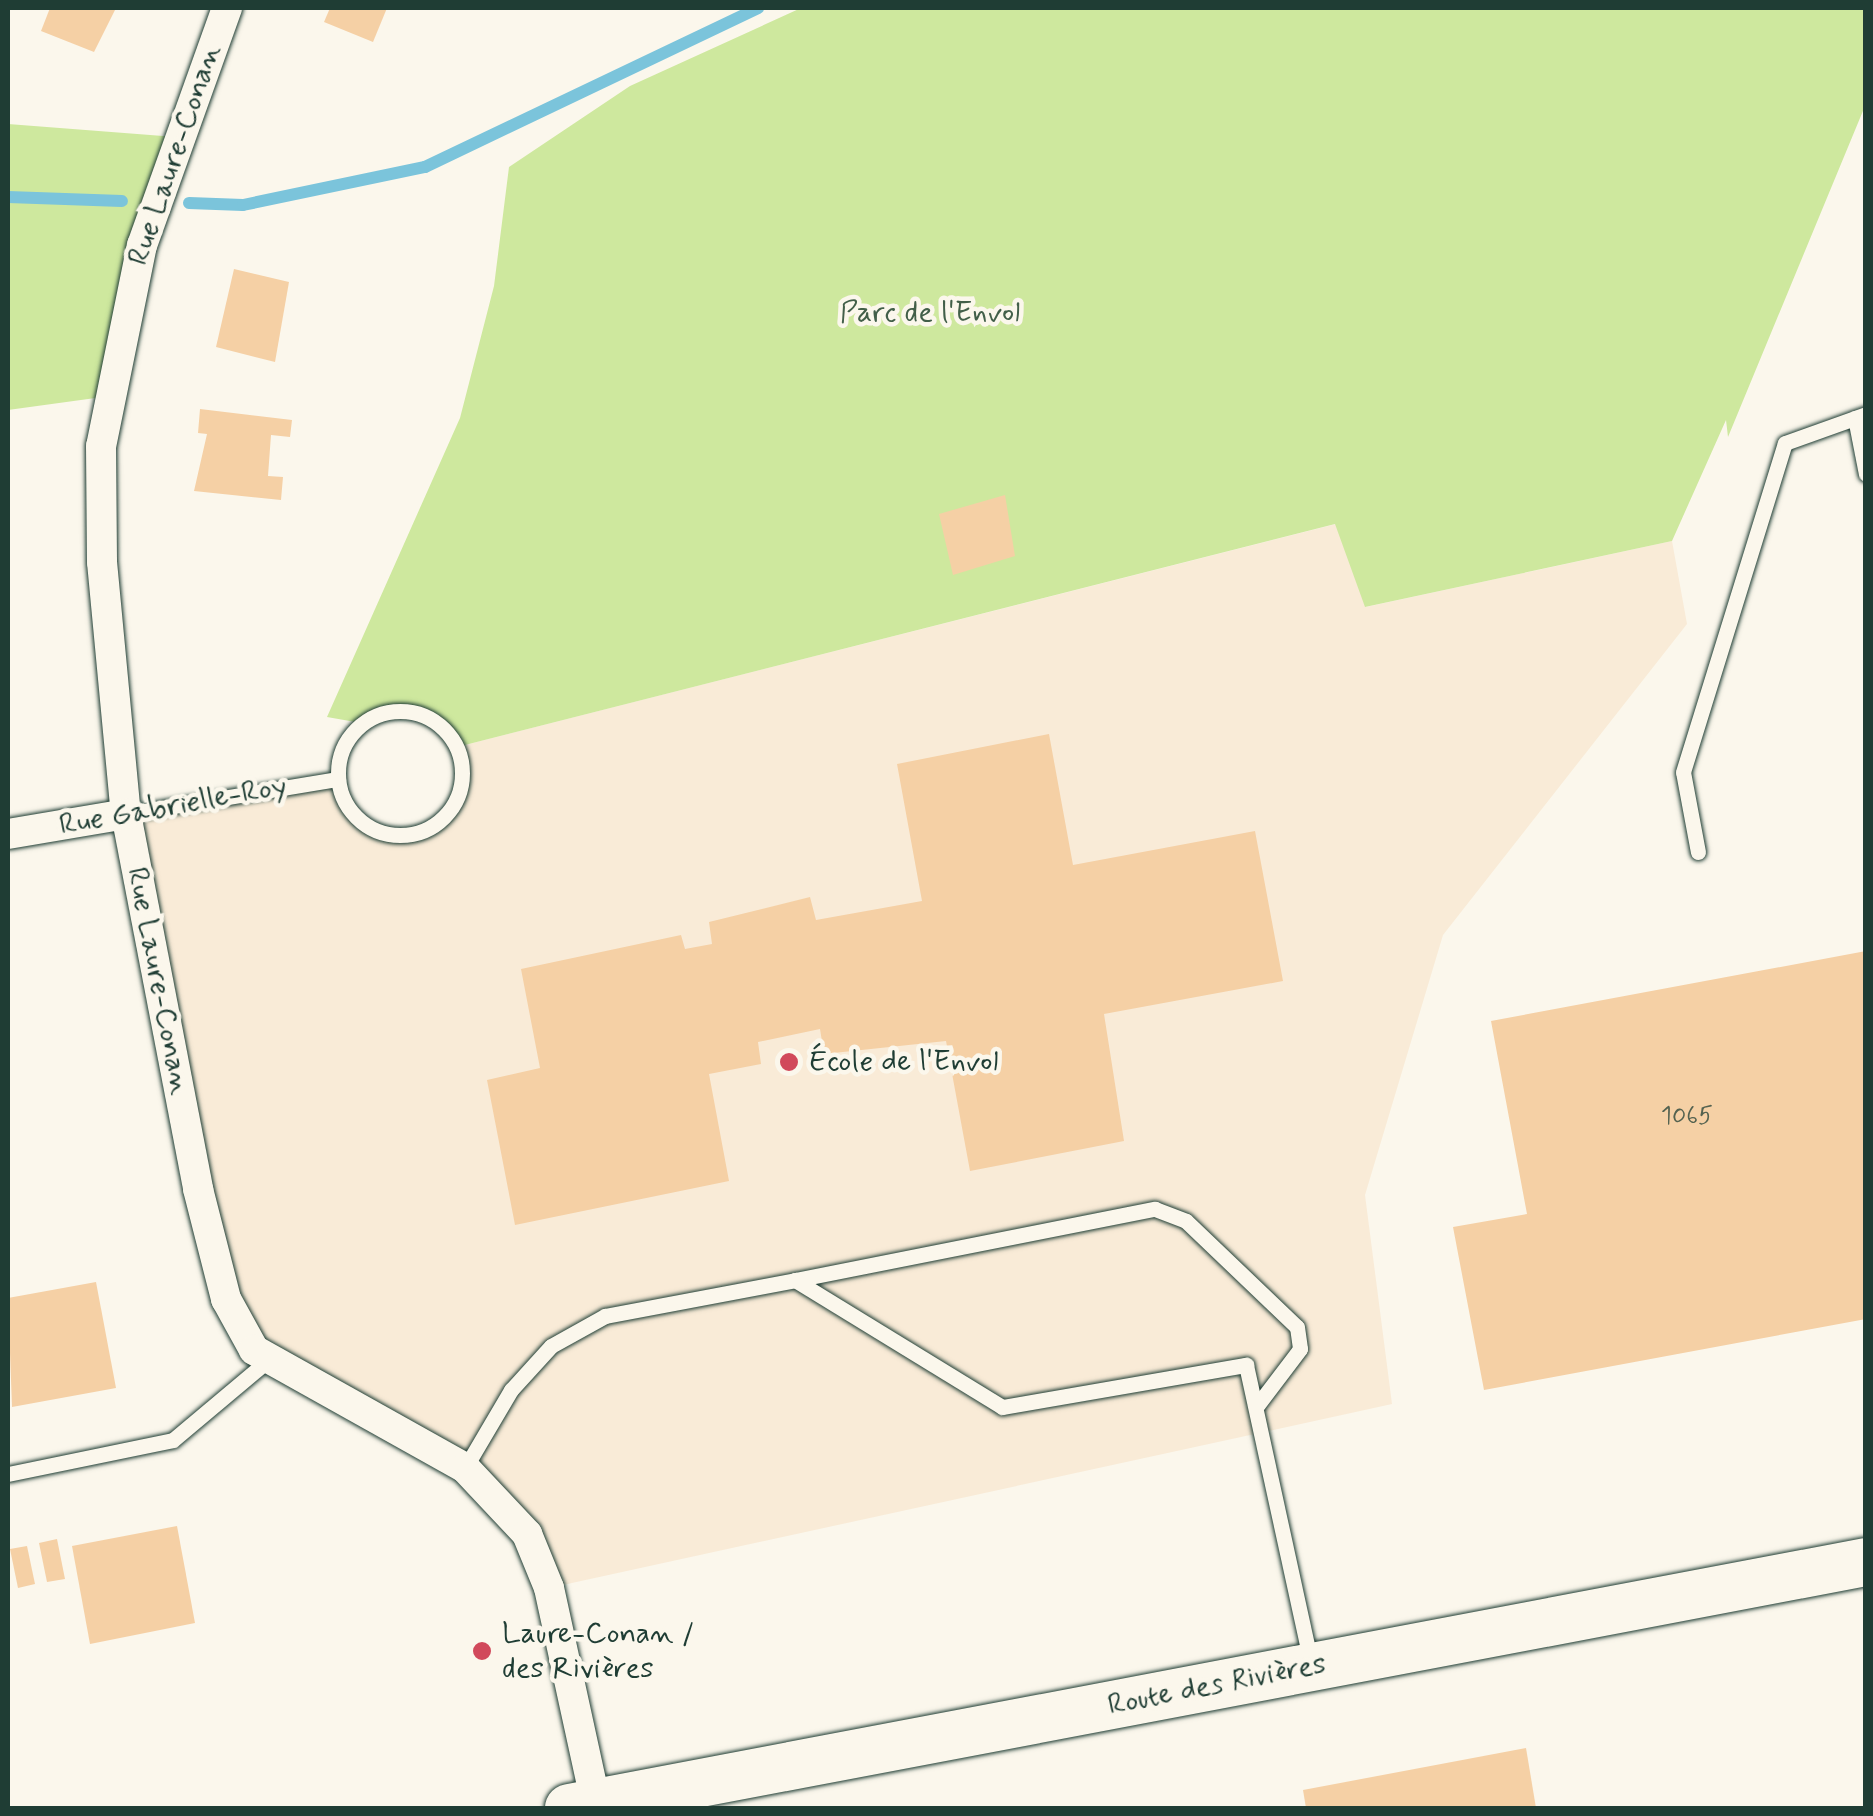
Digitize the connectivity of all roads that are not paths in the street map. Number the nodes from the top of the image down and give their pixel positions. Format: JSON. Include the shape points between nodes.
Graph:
{"nodes":[{"id":1,"x":227,"y":8,"type":"edge"},
{"id":2,"x":1860,"y":416,"type":"edge"},
{"id":3,"x":1866,"y":474,"type":"edge"},
{"id":4,"x":338,"y":778,"type":"junction"},
{"id":5,"x":126,"y":814,"type":"junction"},
{"id":6,"x":8,"y":834,"type":"edge"},
{"id":7,"x":1698,"y":852,"type":"dead end"},
{"id":8,"x":794,"y":1280,"type":"junction"},
{"id":9,"x":267,"y":1361,"type":"junction"},
{"id":10,"x":1256,"y":1407,"type":"junction"},
{"id":11,"x":465,"y":1468,"type":"junction"},
{"id":12,"x":8,"y":1474,"type":"edge"},
{"id":13,"x":1866,"y":1562,"type":"edge"},
{"id":14,"x":1312,"y":1666,"type":"junction"},
{"id":15,"x":587,"y":1807,"type":"edge"}],
"edges":[{"from":1,"to":5,"type":"street","name":"Rue Laure-Conan","via":[[142,245],[102,446],[102,562]]},
{"from":2,"to":3,"type":"lane"},
{"from":2,"to":7,"type":"lane","via":[[1785,442],[1683,772]]},
{"from":4,"to":4,"type":"lane","via":[[360,822],[401,836],[428,828],[453,806],[461,762],[440,724],[391,710],[346,738]]},
{"from":4,"to":5,"type":"lane","name":"Rue Gabrielle-Roy"},
{"from":5,"to":6,"type":"street","name":"Rue Gabrielle-Roy"},
{"from":5,"to":9,"type":"street","name":"Rue Laure-Conan","via":[[226,1299]]},
{"from":8,"to":10,"type":"lane","via":[[1002,1407],[1246,1364]]},
{"from":8,"to":10,"type":"lane","via":[[1155,1209],[1186,1221],[1297,1326],[1300,1349]]},
{"from":8,"to":11,"type":"lane","via":[[605,1316],[551,1346],[511,1390]]},
{"from":9,"to":11,"type":"street","name":"Rue Laure-Conan"},
{"from":9,"to":12,"type":"lane","via":[[174,1440]]},
{"from":10,"to":14,"type":"lane"},
{"from":11,"to":15,"type":"street","name":"Rue Laure-Conan","via":[[527,1534],[549,1588]]},
{"from":13,"to":14,"type":"main road","name":"Route des Rivières"},
{"from":14,"to":15,"type":"main road","name":"Route des Rivières"}]}
